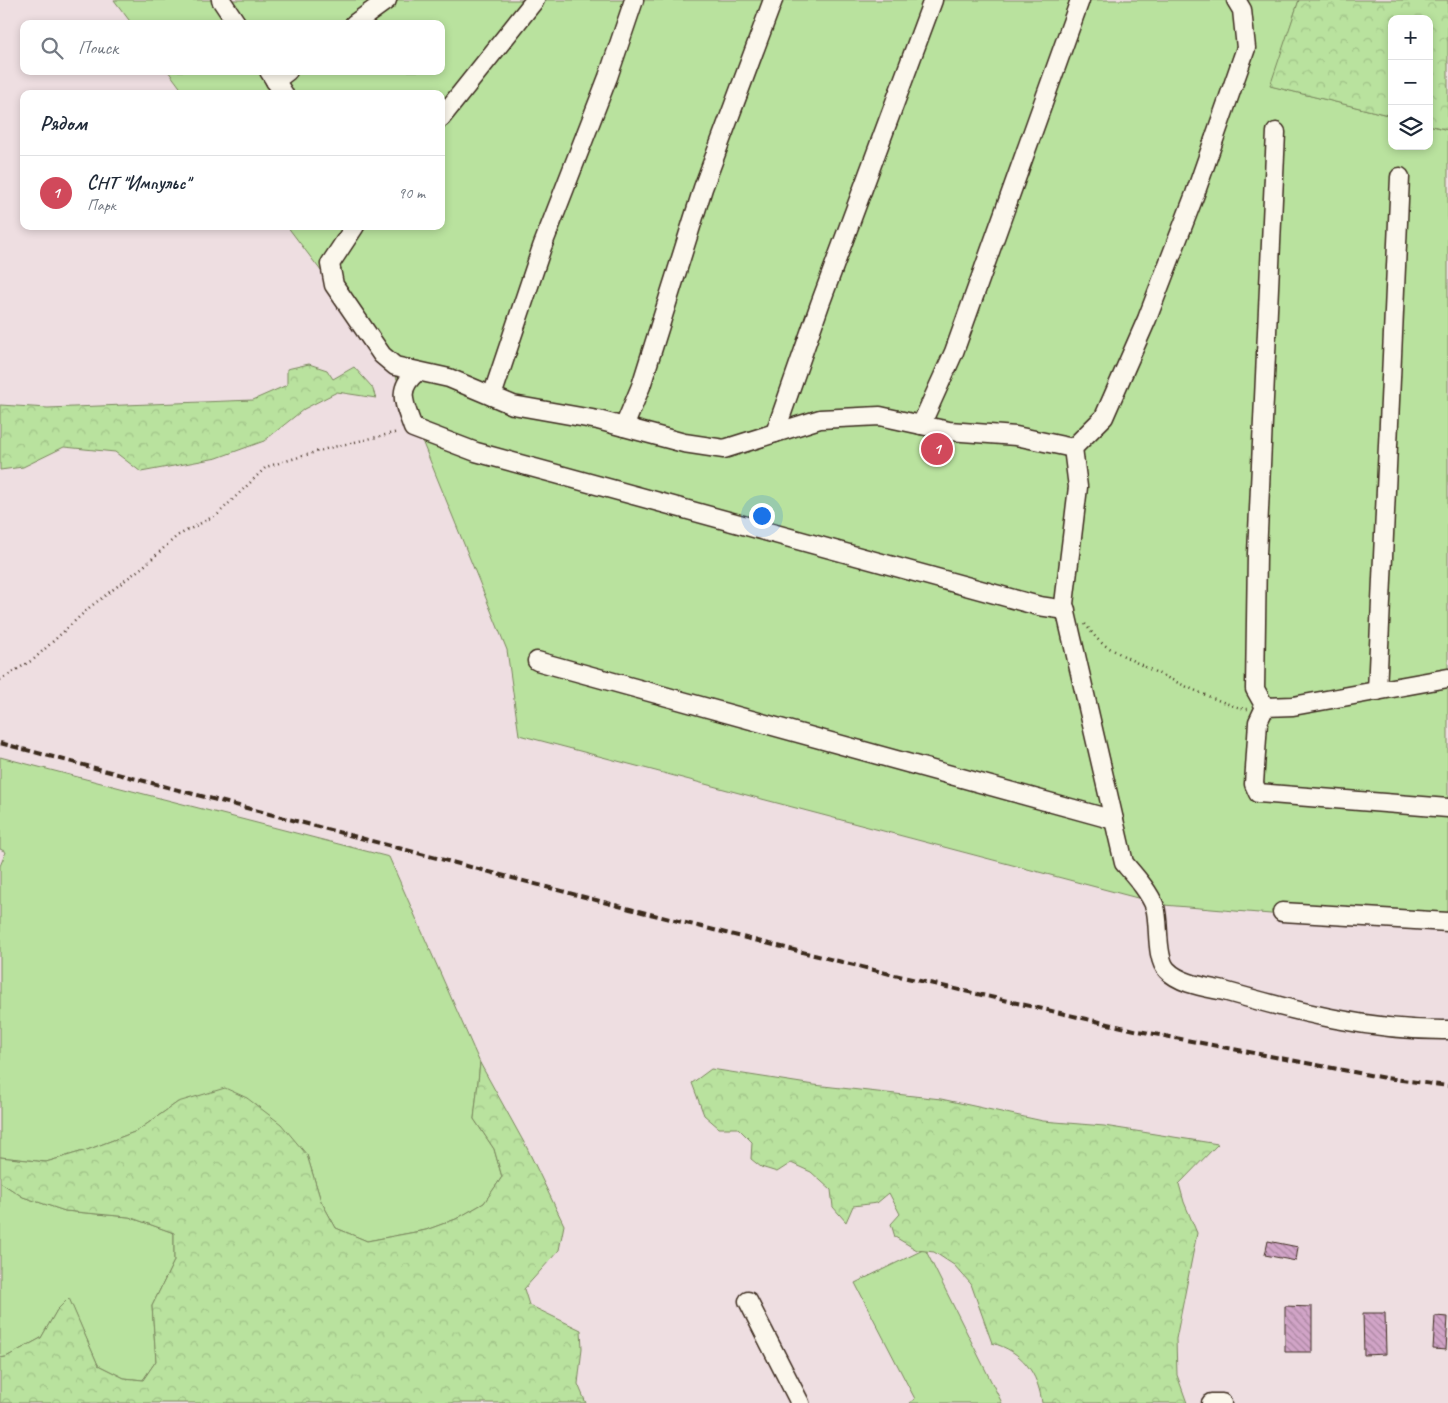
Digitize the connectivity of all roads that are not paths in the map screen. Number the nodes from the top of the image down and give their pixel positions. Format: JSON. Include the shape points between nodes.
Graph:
{"nodes":[{"id":1,"x":221,"y":0,"type":"edge"},
{"id":2,"x":387,"y":0,"type":"edge"},
{"id":3,"x":535,"y":0,"type":"edge"},
{"id":4,"x":634,"y":0,"type":"edge"},
{"id":5,"x":773,"y":0,"type":"edge"},
{"id":6,"x":933,"y":0,"type":"edge"},
{"id":7,"x":1080,"y":0,"type":"edge"},
{"id":8,"x":1236,"y":0,"type":"edge"},
{"id":9,"x":234,"y":20,"type":"edge"},
{"id":10,"x":360,"y":20,"type":"edge"},
{"id":11,"x":445,"y":113,"type":"edge"},
{"id":12,"x":1276,"y":132,"type":"dead end"},
{"id":13,"x":1400,"y":176,"type":"dead end"},
{"id":14,"x":352,"y":230,"type":"edge"},
{"id":15,"x":417,"y":372,"type":"junction"},
{"id":16,"x":492,"y":396,"type":"junction"},
{"id":17,"x":920,"y":425,"type":"junction"},
{"id":18,"x":624,"y":427,"type":"junction"},
{"id":19,"x":776,"y":433,"type":"junction"},
{"id":20,"x":1073,"y":448,"type":"junction"},
{"id":21,"x":1066,"y":610,"type":"junction"},
{"id":22,"x":537,"y":661,"type":"dead end"},
{"id":23,"x":1448,"y":678,"type":"edge"},
{"id":24,"x":1377,"y":691,"type":"junction"},
{"id":25,"x":1265,"y":707,"type":"junction"},
{"id":26,"x":1448,"y":808,"type":"edge"},
{"id":27,"x":1114,"y":820,"type":"junction"},
{"id":28,"x":1282,"y":912,"type":"dead end"},
{"id":29,"x":1448,"y":922,"type":"edge"},
{"id":30,"x":1448,"y":1030,"type":"edge"},
{"id":31,"x":748,"y":1301,"type":"dead end"},
{"id":32,"x":800,"y":1403,"type":"edge"}],
"edges":[{"from":1,"to":9,"type":"lane"},
{"from":2,"to":10,"type":"lane"},
{"from":3,"to":11,"type":"lane"},
{"from":4,"to":16,"type":"lane","via":[[608,77],[542,247]]},
{"from":5,"to":18,"type":"lane","via":[[703,188],[641,386]]},
{"from":6,"to":19,"type":"lane","via":[[826,285]]},
{"from":7,"to":17,"type":"lane","via":[[954,352]]},
{"from":8,"to":20,"type":"lane","via":[[1242,10],[1246,48],[1195,194],[1147,319],[1104,417]]},
{"from":12,"to":25,"type":"lane","via":[[1257,554],[1255,689]]},
{"from":13,"to":24,"type":"lane"},
{"from":14,"to":15,"type":"lane","via":[[330,264],[334,285],[382,355],[395,366]]},
{"from":15,"to":16,"type":"lane","via":[[449,378]]},
{"from":15,"to":21,"type":"lane","via":[[404,385],[403,398],[413,428],[476,452],[1039,606]]},
{"from":16,"to":18,"type":"lane","via":[[513,405]]},
{"from":17,"to":19,"type":"lane","via":[[880,416],[820,419]]},
{"from":17,"to":20,"type":"lane","via":[[948,431],[1016,436]]},
{"from":18,"to":19,"type":"lane","via":[[684,443],[724,449]]},
{"from":20,"to":21,"type":"lane","via":[[1078,488],[1064,604]]},
{"from":21,"to":27,"type":"lane"},
{"from":22,"to":27,"type":"lane"},
{"from":23,"to":24,"type":"lane"},
{"from":24,"to":25,"type":"lane","via":[[1293,706]]},
{"from":25,"to":26,"type":"lane","via":[[1258,722],[1254,784],[1258,793]]},
{"from":27,"to":30,"type":"lane","via":[[1124,863],[1154,907],[1166,970],[1184,980],[1349,1023]]},
{"from":28,"to":29,"type":"lane"},
{"from":31,"to":32,"type":"lane"}]}
